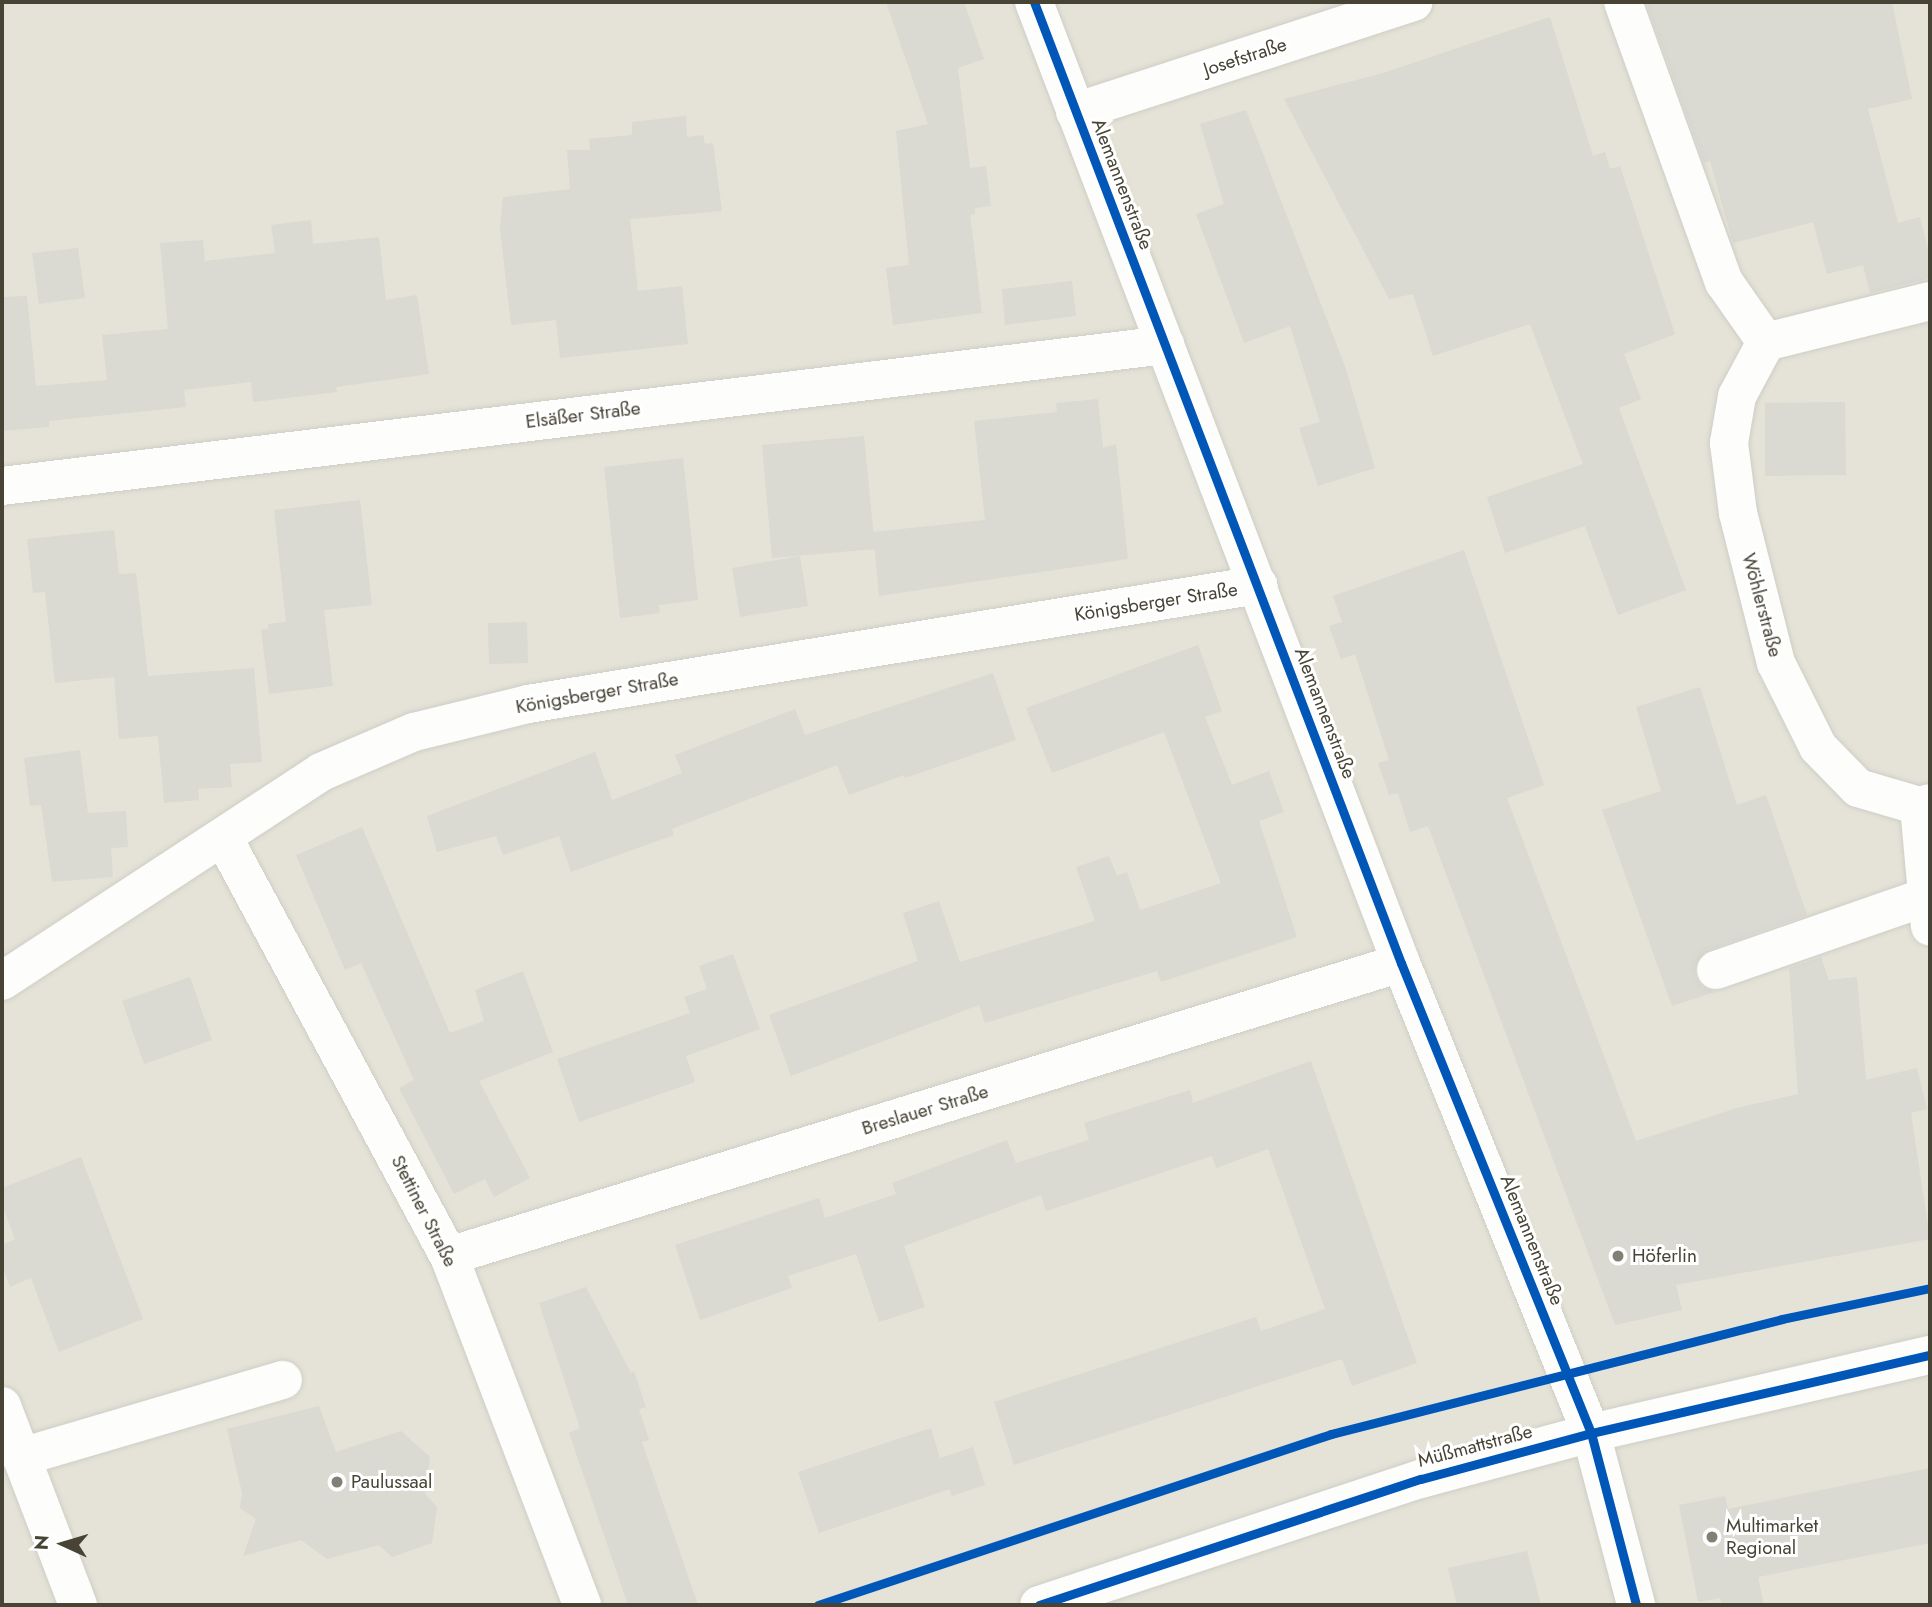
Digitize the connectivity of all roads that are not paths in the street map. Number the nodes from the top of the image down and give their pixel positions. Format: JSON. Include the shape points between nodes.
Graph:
{"nodes":[{"id":1,"x":1034,"y":2,"type":"edge"},
{"id":2,"x":1414,"y":2,"type":"edge"},
{"id":3,"x":1623,"y":2,"type":"edge"},
{"id":4,"x":1075,"y":112,"type":"junction"},
{"id":5,"x":1930,"y":301,"type":"edge"},
{"id":6,"x":1766,"y":342,"type":"junction"},
{"id":7,"x":1165,"y":345,"type":"junction"},
{"id":8,"x":2,"y":486,"type":"edge"},
{"id":9,"x":1258,"y":586,"type":"junction"},
{"id":10,"x":1924,"y":805,"type":"edge"},
{"id":11,"x":223,"y":837,"type":"junction"},
{"id":12,"x":1928,"y":912,"type":"edge"},
{"id":13,"x":1401,"y":963,"type":"junction"},
{"id":14,"x":1716,"y":970,"type":"dead end"},
{"id":15,"x":2,"y":981,"type":"edge"},
{"id":16,"x":449,"y":1256,"type":"junction"},
{"id":17,"x":1930,"y":1355,"type":"edge"},
{"id":18,"x":283,"y":1380,"type":"dead end"},
{"id":19,"x":2,"y":1406,"type":"edge"},
{"id":20,"x":1591,"y":1433,"type":"junction"},
{"id":21,"x":22,"y":1457,"type":"junction"},
{"id":22,"x":78,"y":1605,"type":"edge"},
{"id":23,"x":582,"y":1605,"type":"edge"},
{"id":24,"x":1039,"y":1605,"type":"edge"},
{"id":25,"x":1636,"y":1605,"type":"edge"}],
"edges":[{"from":1,"to":4,"type":"street","name":"Alemannenstraße"},
{"from":2,"to":4,"type":"street","name":"Josefstraße"},
{"from":3,"to":6,"type":"street","via":[[1724,282]]},
{"from":4,"to":7,"type":"street","name":"Alemannenstraße"},
{"from":5,"to":6,"type":"street"},
{"from":6,"to":10,"type":"street","name":"Wöhlerstraße","via":[[1737,396],[1728,443],[1738,513],[1776,663],[1818,747],[1858,788]]},
{"from":7,"to":8,"type":"street","name":"Elsäßer Straße"},
{"from":7,"to":9,"type":"street","name":"Alemannenstraße"},
{"from":9,"to":11,"type":"street","name":"Königsberger Straße","via":[[528,704],[414,732],[321,772]]},
{"from":9,"to":13,"type":"street","name":"Alemannenstraße"},
{"from":10,"to":12,"type":"street","name":"Wöhlerstraße"},
{"from":11,"to":15,"type":"street","name":"Königsberger Straße"},
{"from":11,"to":16,"type":"street","name":"Stettiner Straße"},
{"from":12,"to":14,"type":"street"},
{"from":13,"to":16,"type":"street","name":"Breslauer Straße"},
{"from":13,"to":20,"type":"street","name":"Alemannenstraße"},
{"from":16,"to":23,"type":"street","name":"Stettiner Straße"},
{"from":17,"to":20,"type":"street","name":"Müßmattstraße"},
{"from":18,"to":21,"type":"street"},
{"from":19,"to":21,"type":"street"},
{"from":20,"to":24,"type":"street","name":"Müßmattstraße","via":[[1421,1479]]},
{"from":20,"to":25,"type":"street","name":"Alemannenstraße"},
{"from":21,"to":22,"type":"street"}]}
